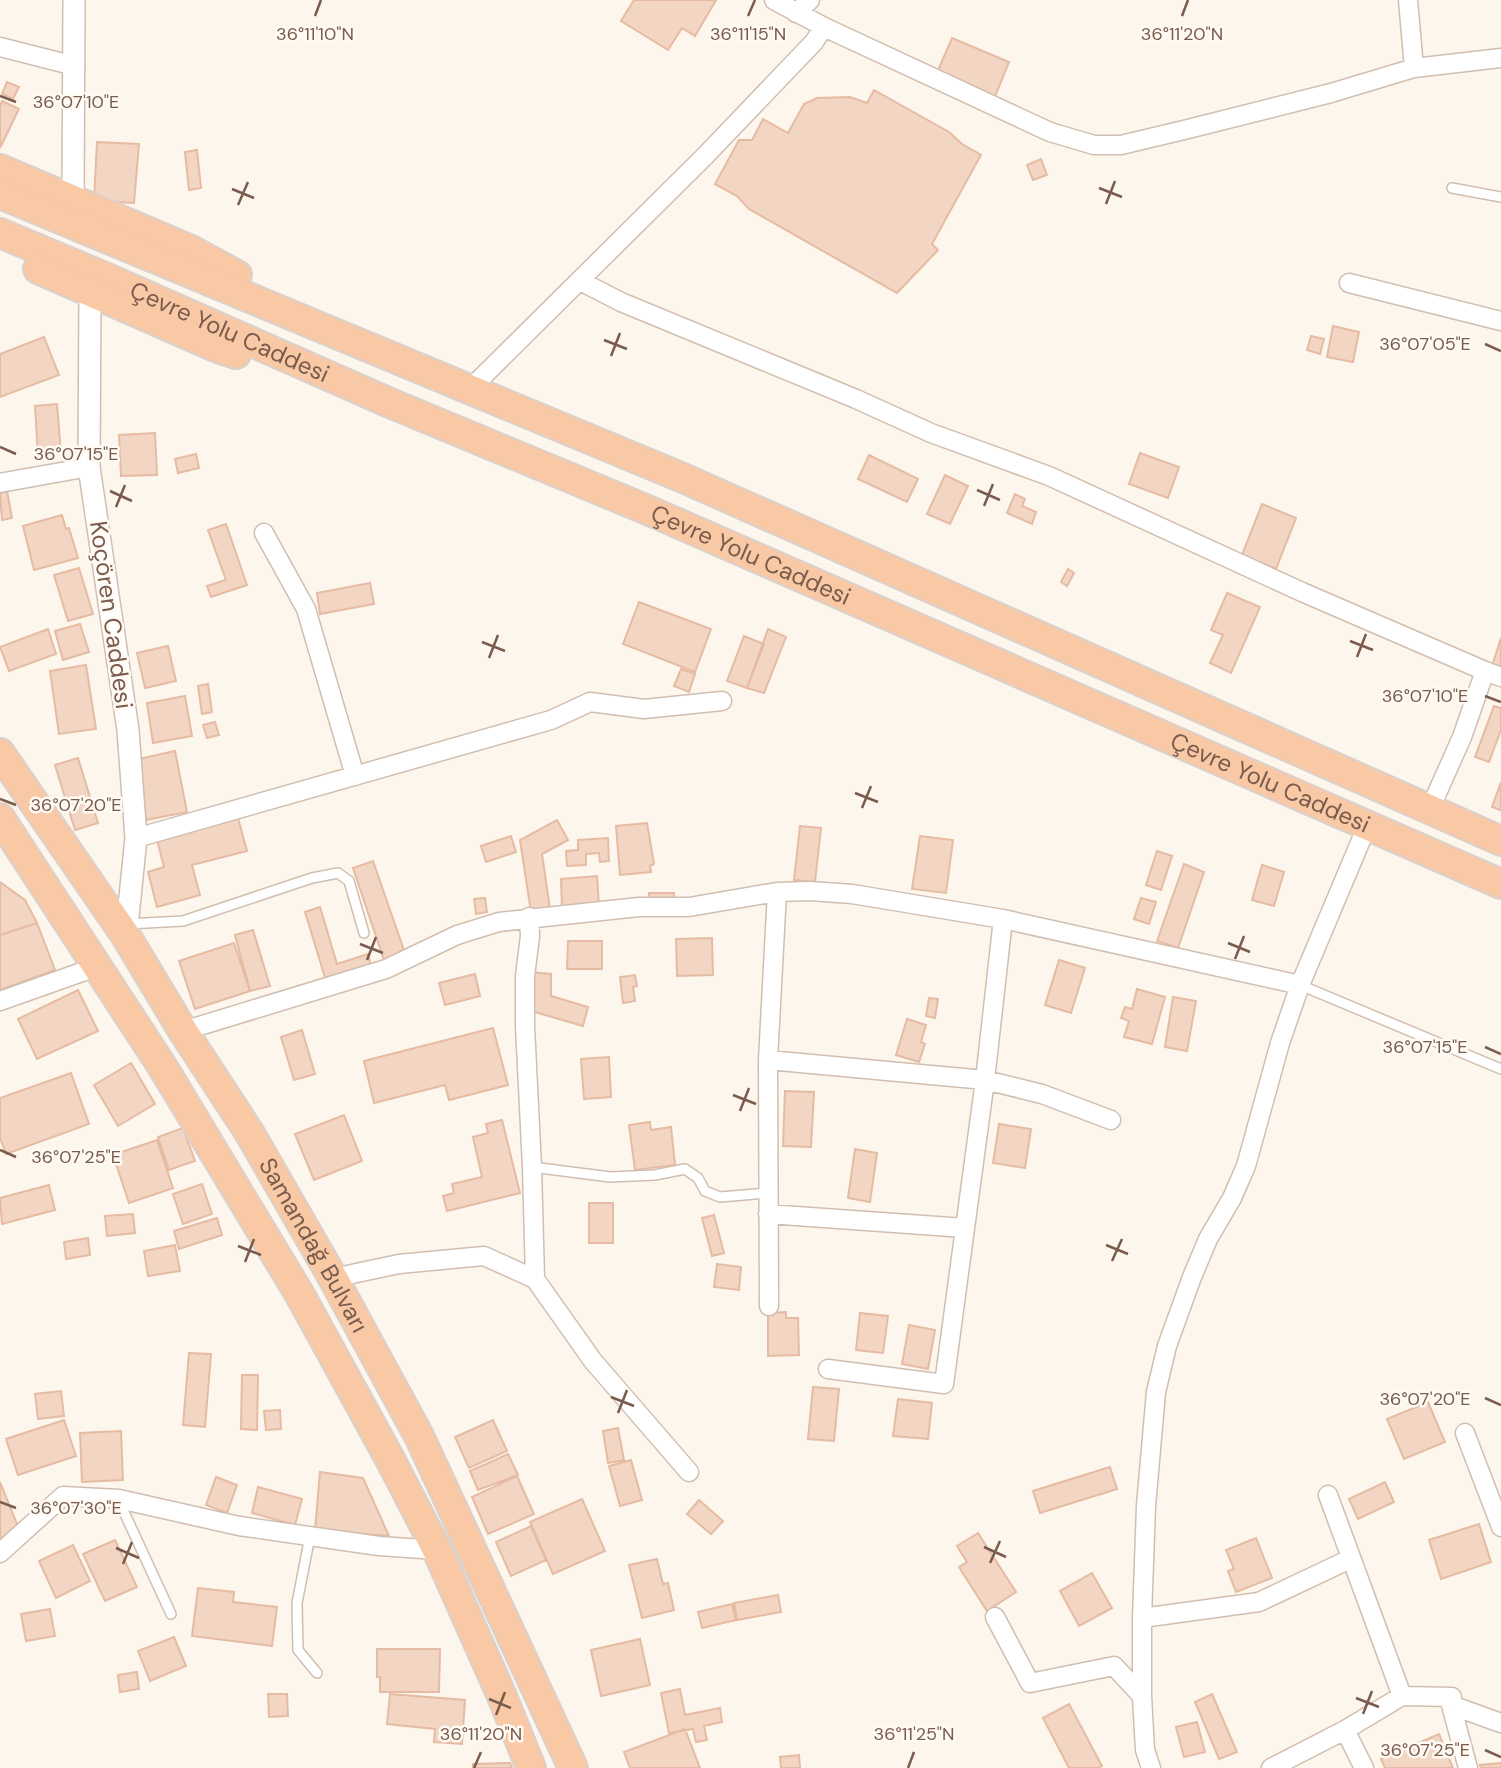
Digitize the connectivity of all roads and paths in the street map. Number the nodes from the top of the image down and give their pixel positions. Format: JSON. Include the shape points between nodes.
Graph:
{"nodes":[{"id":1,"x":74,"y":0,"type":"edge"},
{"id":2,"x":774,"y":0,"type":"edge"},
{"id":3,"x":810,"y":0,"type":"edge"},
{"id":4,"x":1408,"y":0,"type":"edge"},
{"id":5,"x":796,"y":13,"type":"junction"},
{"id":6,"x":824,"y":27,"type":"junction"},
{"id":7,"x":0,"y":47,"type":"edge"},
{"id":8,"x":1501,"y":58,"type":"edge"},
{"id":9,"x":75,"y":66,"type":"junction"},
{"id":10,"x":1414,"y":68,"type":"junction"},
{"id":11,"x":0,"y":169,"type":"edge"},
{"id":12,"x":1452,"y":188,"type":"dead end"},
{"id":13,"x":0,"y":194,"type":"edge"},
{"id":14,"x":1501,"y":197,"type":"edge"},
{"id":15,"x":73,"y":200,"type":"junction"},
{"id":16,"x":0,"y":233,"type":"edge"},
{"id":17,"x":0,"y":253,"type":"edge"},
{"id":18,"x":580,"y":281,"type":"junction"},
{"id":19,"x":1349,"y":283,"type":"dead end"},
{"id":20,"x":90,"y":292,"type":"junction"},
{"id":21,"x":1501,"y":321,"type":"edge"},
{"id":22,"x":391,"y":356,"type":"junction"},
{"id":23,"x":470,"y":389,"type":"junction"},
{"id":24,"x":390,"y":403,"type":"junction"},
{"id":25,"x":89,"y":467,"type":"junction"},
{"id":26,"x":0,"y":483,"type":"edge"},
{"id":27,"x":264,"y":533,"type":"dead end"},
{"id":28,"x":1493,"y":674,"type":"edge"},
{"id":29,"x":722,"y":701,"type":"dead end"},
{"id":30,"x":0,"y":753,"type":"edge"},
{"id":31,"x":355,"y":776,"type":"junction"},
{"id":32,"x":1429,"y":811,"type":"junction"},
{"id":33,"x":1,"y":820,"type":"edge"},
{"id":34,"x":1367,"y":825,"type":"junction"},
{"id":35,"x":136,"y":838,"type":"junction"},
{"id":36,"x":1501,"y":842,"type":"edge"},
{"id":37,"x":1501,"y":884,"type":"edge"},
{"id":38,"x":777,"y":892,"type":"junction"},
{"id":39,"x":529,"y":918,"type":"junction"},
{"id":40,"x":1003,"y":919,"type":"junction"},
{"id":41,"x":127,"y":930,"type":"junction"},
{"id":42,"x":364,"y":933,"type":"dead end"},
{"id":43,"x":96,"y":967,"type":"junction"},
{"id":44,"x":1300,"y":985,"type":"junction"},
{"id":45,"x":0,"y":1001,"type":"edge"},
{"id":46,"x":183,"y":1031,"type":"junction"},
{"id":47,"x":768,"y":1060,"type":"junction"},
{"id":48,"x":1501,"y":1069,"type":"edge"},
{"id":49,"x":985,"y":1080,"type":"junction"},
{"id":50,"x":1111,"y":1120,"type":"dead end"},
{"id":51,"x":533,"y":1167,"type":"junction"},
{"id":52,"x":768,"y":1193,"type":"junction"},
{"id":53,"x":768,"y":1214,"type":"junction"},
{"id":54,"x":965,"y":1228,"type":"junction"},
{"id":55,"x":333,"y":1278,"type":"junction"},
{"id":56,"x":535,"y":1279,"type":"junction"},
{"id":57,"x":769,"y":1306,"type":"dead end"},
{"id":58,"x":828,"y":1369,"type":"dead end"},
{"id":59,"x":1465,"y":1433,"type":"dead end"},
{"id":60,"x":689,"y":1472,"type":"dead end"},
{"id":61,"x":1328,"y":1495,"type":"dead end"},
{"id":62,"x":119,"y":1499,"type":"junction"},
{"id":63,"x":1501,"y":1527,"type":"edge"},
{"id":64,"x":311,"y":1535,"type":"junction"},
{"id":65,"x":437,"y":1550,"type":"junction"},
{"id":66,"x":0,"y":1553,"type":"edge"},
{"id":67,"x":1350,"y":1559,"type":"junction"},
{"id":68,"x":171,"y":1614,"type":"dead end"},
{"id":69,"x":995,"y":1618,"type":"dead end"},
{"id":70,"x":1142,"y":1618,"type":"junction"},
{"id":71,"x":317,"y":1673,"type":"dead end"},
{"id":72,"x":1142,"y":1696,"type":"junction"},
{"id":73,"x":1402,"y":1696,"type":"junction"},
{"id":74,"x":1451,"y":1705,"type":"junction"},
{"id":75,"x":1501,"y":1723,"type":"edge"},
{"id":76,"x":1345,"y":1730,"type":"junction"},
{"id":77,"x":531,"y":1768,"type":"edge"},
{"id":78,"x":573,"y":1768,"type":"edge"},
{"id":79,"x":1151,"y":1768,"type":"edge"},
{"id":80,"x":1271,"y":1768,"type":"edge"},
{"id":81,"x":1364,"y":1768,"type":"edge"},
{"id":82,"x":1468,"y":1768,"type":"edge"}],
"edges":[{"from":1,"to":9,"type":"street"},
{"from":2,"to":5,"type":"street"},
{"from":3,"to":5,"type":"street"},
{"from":4,"to":10,"type":"street"},
{"from":5,"to":6,"type":"street"},
{"from":6,"to":10,"type":"street","via":[[1050,132],[1094,145],[1121,145],[1188,129]]},
{"from":6,"to":18,"type":"street","via":[[705,156]]},
{"from":7,"to":9,"type":"street"},
{"from":8,"to":10,"type":"street"},
{"from":9,"to":15,"type":"street"},
{"from":11,"to":15,"type":"highway"},
{"from":12,"to":14,"type":"lane"},
{"from":13,"to":22,"type":"highway","name":"Çevre Yolu Caddesi"},
{"from":15,"to":22,"type":"highway","via":[[191,250]]},
{"from":16,"to":24,"type":"highway","name":"Çevre Yolu Caddesi"},
{"from":17,"to":20,"type":"highway"},
{"from":18,"to":23,"type":"street"},
{"from":18,"to":28,"type":"street","via":[[931,433],[1049,476]]},
{"from":19,"to":21,"type":"street"},
{"from":20,"to":24,"type":"highway","via":[[218,348]]},
{"from":20,"to":25,"type":"street","name":"Koçören Caddesi"},
{"from":22,"to":23,"type":"highway","name":"Çevre Yolu Caddesi"},
{"from":23,"to":32,"type":"highway","name":"Çevre Yolu Caddesi","via":[[683,478]]},
{"from":24,"to":34,"type":"highway","name":"Çevre Yolu Caddesi","via":[[650,511]]},
{"from":25,"to":26,"type":"street"},
{"from":25,"to":35,"type":"street","name":"Koçören Caddesi","via":[[128,730]]},
{"from":27,"to":31,"type":"street","via":[[306,610]]},
{"from":28,"to":32,"type":"street"},
{"from":29,"to":31,"type":"street","via":[[644,709],[590,702],[551,720]]},
{"from":30,"to":41,"type":"highway","name":"Samandağ Bulvarı"},
{"from":31,"to":35,"type":"street"},
{"from":32,"to":36,"type":"highway","name":"Çevre Yolu Caddesi"},
{"from":33,"to":43,"type":"highway","name":"Samandağ Bulvarı"},
{"from":34,"to":37,"type":"highway","name":"Çevre Yolu Caddesi"},
{"from":34,"to":44,"type":"street"},
{"from":35,"to":41,"type":"street","name":"Koçören Caddesi"},
{"from":38,"to":39,"type":"street","via":[[689,906]]},
{"from":38,"to":40,"type":"street","via":[[852,894]]},
{"from":38,"to":47,"type":"street"},
{"from":39,"to":46,"type":"street","via":[[457,935],[386,969]]},
{"from":39,"to":51,"type":"street","via":[[525,1026]]},
{"from":40,"to":44,"type":"street"},
{"from":40,"to":49,"type":"street"},
{"from":41,"to":42,"type":"lane","via":[[183,921],[338,873],[349,881]]},
{"from":41,"to":46,"type":"highway","name":"Samandağ Bulvarı"},
{"from":43,"to":45,"type":"street"},
{"from":43,"to":65,"type":"highway","name":"Samandağ Bulvarı","via":[[162,1066],[300,1295]]},
{"from":44,"to":48,"type":"lane"},
{"from":44,"to":70,"type":"street","via":[[1246,1166],[1208,1239],[1167,1346],[1156,1392]]},
{"from":46,"to":55,"type":"highway","name":"Samandağ Bulvarı","via":[[249,1132]]},
{"from":47,"to":49,"type":"street"},
{"from":47,"to":52,"type":"street"},
{"from":49,"to":50,"type":"street","via":[[1042,1094]]},
{"from":49,"to":54,"type":"street"},
{"from":51,"to":52,"type":"lane","via":[[610,1177],[685,1169],[698,1178],[705,1191],[720,1197]]},
{"from":51,"to":56,"type":"street"},
{"from":52,"to":53,"type":"street"},
{"from":53,"to":54,"type":"street"},
{"from":53,"to":57,"type":"street"},
{"from":54,"to":58,"type":"street","via":[[944,1384]]},
{"from":55,"to":56,"type":"street","via":[[399,1264],[484,1256]]},
{"from":55,"to":78,"type":"highway","name":"Samandağ Bulvarı","via":[[419,1436]]},
{"from":56,"to":60,"type":"street","via":[[593,1361]]},
{"from":59,"to":63,"type":"street"},
{"from":61,"to":67,"type":"street"},
{"from":62,"to":64,"type":"street","via":[[239,1526]]},
{"from":62,"to":66,"type":"street","via":[[63,1496]]},
{"from":62,"to":68,"type":"lane"},
{"from":64,"to":65,"type":"street"},
{"from":64,"to":71,"type":"lane","via":[[297,1603],[298,1650]]},
{"from":65,"to":77,"type":"highway","name":"Samandağ Bulvarı"},
{"from":67,"to":70,"type":"street","via":[[1259,1602]]},
{"from":67,"to":73,"type":"street"},
{"from":69,"to":72,"type":"street","via":[[1030,1683],[1114,1665]]},
{"from":70,"to":72,"type":"street"},
{"from":72,"to":79,"type":"street","via":[[1145,1749]]},
{"from":73,"to":74,"type":"street","via":[[1452,1697]]},
{"from":73,"to":76,"type":"street"},
{"from":74,"to":75,"type":"street"},
{"from":74,"to":82,"type":"street"},
{"from":76,"to":80,"type":"street"},
{"from":76,"to":81,"type":"street"}]}
